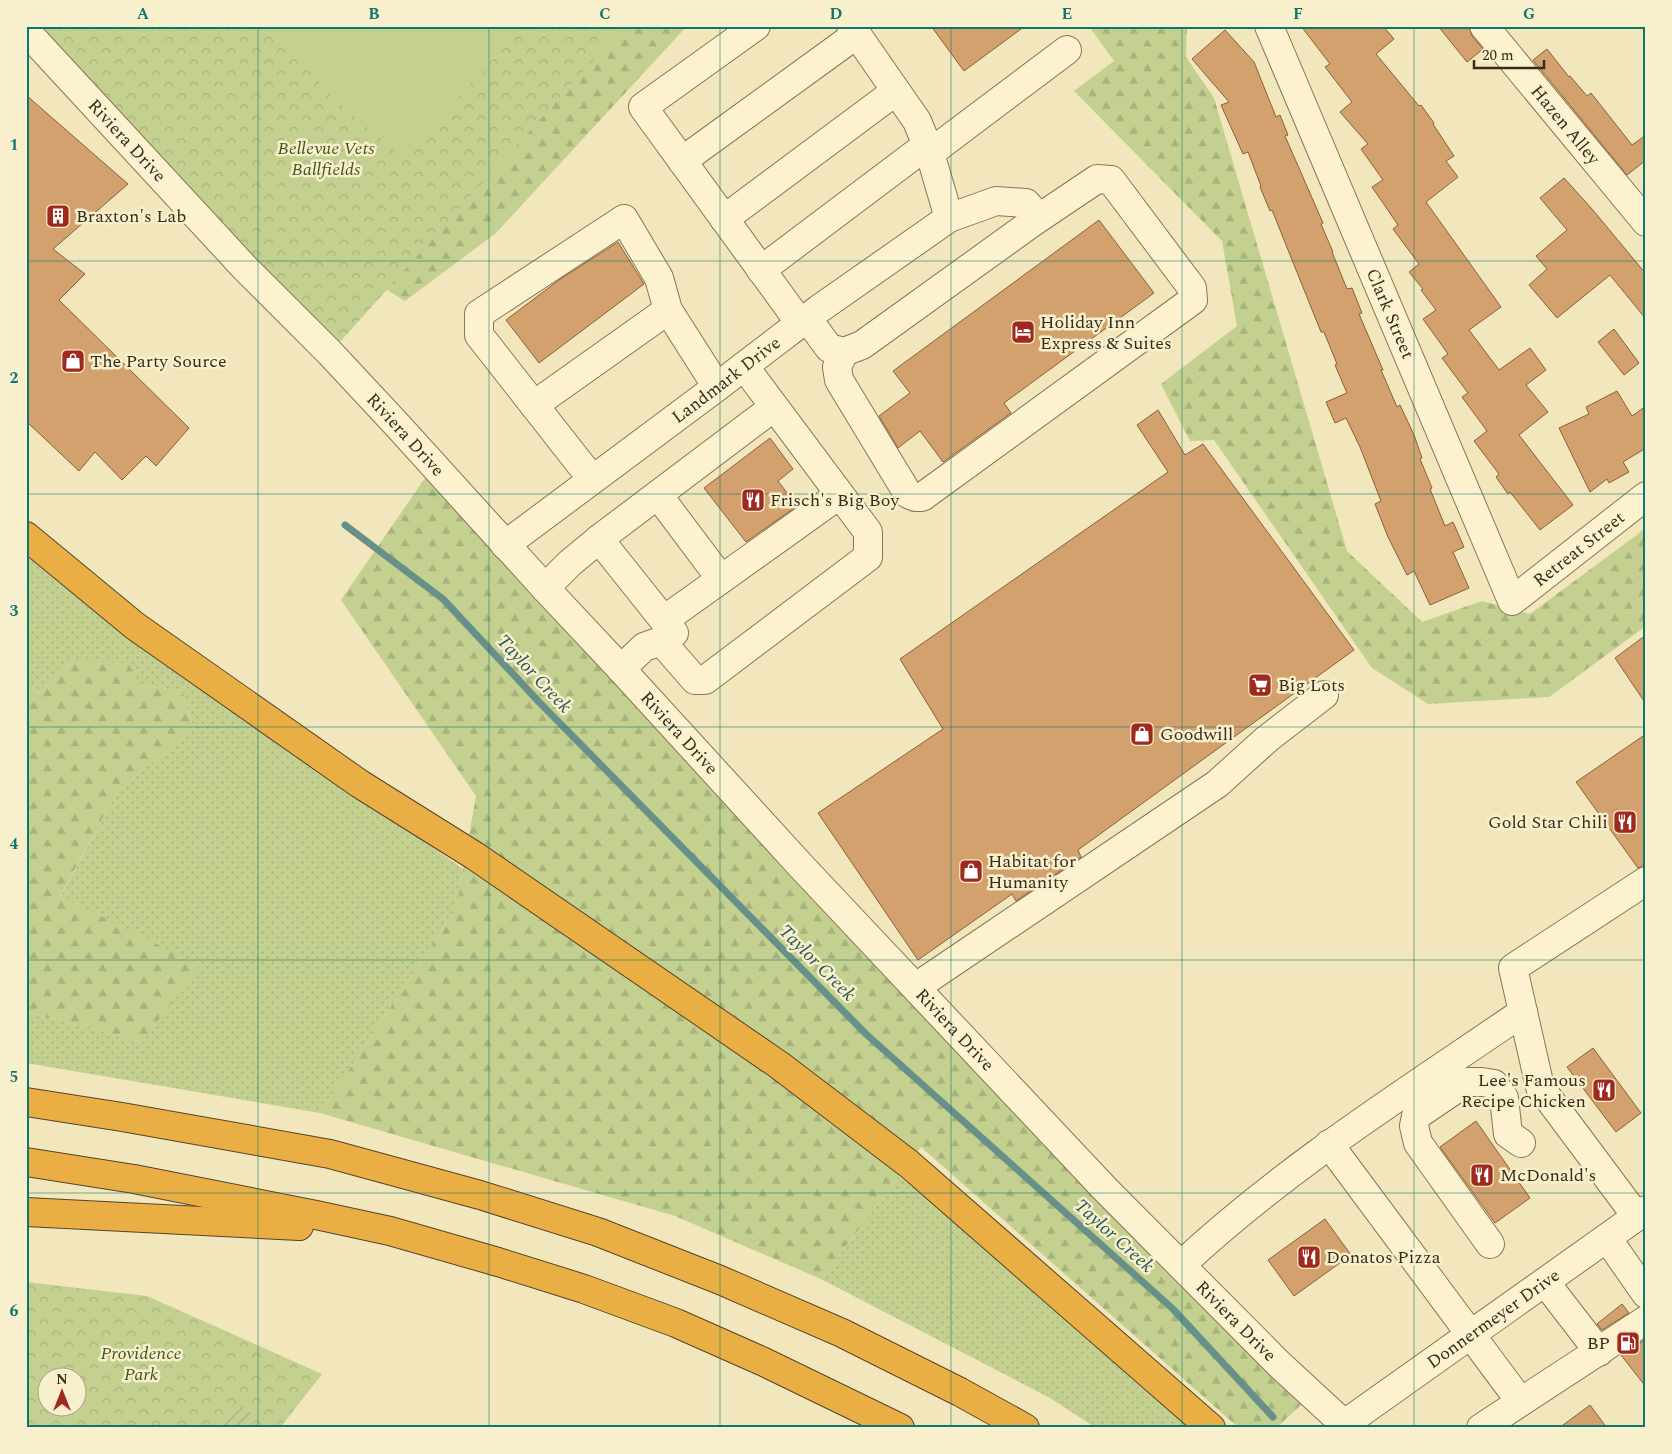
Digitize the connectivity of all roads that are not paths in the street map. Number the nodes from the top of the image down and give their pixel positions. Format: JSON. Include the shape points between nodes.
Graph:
{"nodes":[{"id":1,"x":756,"y":26,"type":"edge"},
{"id":2,"x":1269,"y":26,"type":"edge"},
{"id":3,"x":1484,"y":26,"type":"edge"},
{"id":4,"x":854,"y":30,"type":"edge"},
{"id":5,"x":26,"y":31,"type":"edge"},
{"id":6,"x":1067,"y":50,"type":"dead end"},
{"id":7,"x":896,"y":92,"type":"junction"},
{"id":8,"x":929,"y":149,"type":"junction"},
{"id":9,"x":682,"y":161,"type":"junction"},
{"id":10,"x":949,"y":218,"type":"junction"},
{"id":11,"x":724,"y":219,"type":"junction"},
{"id":12,"x":1033,"y":222,"type":"junction"},
{"id":13,"x":1646,"y":222,"type":"edge"},
{"id":14,"x":761,"y":270,"type":"junction"},
{"id":15,"x":668,"y":310,"type":"junction"},
{"id":16,"x":803,"y":321,"type":"junction"},
{"id":17,"x":844,"y":352,"type":"junction"},
{"id":18,"x":744,"y":366,"type":"junction"},
{"id":19,"x":716,"y":388,"type":"junction"},
{"id":20,"x":534,"y":405,"type":"junction"},
{"id":21,"x":774,"y":406,"type":"junction"},
{"id":22,"x":592,"y":479,"type":"junction"},
{"id":23,"x":658,"y":495,"type":"junction"},
{"id":24,"x":1646,"y":496,"type":"edge"},
{"id":25,"x":843,"y":500,"type":"junction"},
{"id":26,"x":26,"y":536,"type":"edge"},
{"id":27,"x":599,"y":539,"type":"junction"},
{"id":28,"x":505,"y":545,"type":"junction"},
{"id":29,"x":721,"y":579,"type":"junction"},
{"id":30,"x":545,"y":588,"type":"junction"},
{"id":31,"x":1512,"y":601,"type":"joint"},
{"id":32,"x":666,"y":632,"type":"junction"},
{"id":33,"x":621,"y":669,"type":"junction"},
{"id":34,"x":1324,"y":695,"type":"dead end"},
{"id":35,"x":1642,"y":891,"type":"edge"},
{"id":36,"x":916,"y":987,"type":"junction"},
{"id":37,"x":1523,"y":1012,"type":"junction"},
{"id":38,"x":26,"y":1102,"type":"edge"},
{"id":39,"x":1521,"y":1143,"type":"dead end"},
{"id":40,"x":1329,"y":1144,"type":"junction"},
{"id":41,"x":26,"y":1162,"type":"edge"},
{"id":42,"x":26,"y":1212,"type":"edge"},
{"id":43,"x":1641,"y":1213,"type":"edge"},
{"id":44,"x":390,"y":1231,"type":"junction"},
{"id":45,"x":1607,"y":1238,"type":"junction"},
{"id":46,"x":1490,"y":1244,"type":"dead end"},
{"id":47,"x":1181,"y":1264,"type":"junction"},
{"id":48,"x":1545,"y":1282,"type":"junction"},
{"id":49,"x":1646,"y":1294,"type":"edge"},
{"id":50,"x":1646,"y":1320,"type":"edge"},
{"id":51,"x":1470,"y":1335,"type":"junction"},
{"id":52,"x":1599,"y":1352,"type":"junction"},
{"id":53,"x":1520,"y":1401,"type":"junction"},
{"id":54,"x":1345,"y":1427,"type":"edge"},
{"id":55,"x":900,"y":1428,"type":"edge"},
{"id":56,"x":1025,"y":1428,"type":"edge"},
{"id":57,"x":1211,"y":1428,"type":"edge"},
{"id":58,"x":1481,"y":1428,"type":"edge"}],
"edges":[{"from":1,"to":9,"type":"street","via":[[643,107]]},
{"from":2,"to":31,"type":"street","name":"Clark Street"},
{"from":3,"to":13,"type":"street","name":"Hazen Alley"},
{"from":4,"to":7,"type":"street"},
{"from":4,"to":9,"type":"street"},
{"from":5,"to":28,"type":"street","name":"Riviera Drive","via":[[238,260],[399,427]]},
{"from":6,"to":8,"type":"street"},
{"from":7,"to":8,"type":"street","via":[[917,121]]},
{"from":7,"to":11,"type":"street"},
{"from":8,"to":10,"type":"street"},
{"from":8,"to":14,"type":"street"},
{"from":9,"to":11,"type":"street"},
{"from":10,"to":12,"type":"street","name":"Landmark Drive","via":[[996,201],[1026,203],[1033,211]]},
{"from":10,"to":16,"type":"street","name":"Landmark Drive"},
{"from":11,"to":14,"type":"street"},
{"from":12,"to":17,"type":"street","via":[[862,345]]},
{"from":12,"to":17,"type":"street","via":[[1097,179],[1111,180],[1192,288],[1193,300],[922,497],[908,494],[838,380],[837,366]]},
{"from":14,"to":16,"type":"street"},
{"from":15,"to":19,"type":"street"},
{"from":15,"to":20,"type":"street"},
{"from":15,"to":20,"type":"street","via":[[659,278],[624,218],[479,314],[479,335]]},
{"from":16,"to":17,"type":"street","via":[[829,348]]},
{"from":16,"to":18,"type":"street","name":"Landmark Drive"},
{"from":18,"to":19,"type":"street","name":"Landmark Drive"},
{"from":18,"to":21,"type":"street"},
{"from":19,"to":22,"type":"street","name":"Landmark Drive"},
{"from":20,"to":22,"type":"street"},
{"from":21,"to":23,"type":"street"},
{"from":21,"to":25,"type":"street"},
{"from":22,"to":28,"type":"street","name":"Landmark Drive"},
{"from":23,"to":27,"type":"street"},
{"from":23,"to":29,"type":"street"},
{"from":24,"to":31,"type":"street","name":"Retreat Street"},
{"from":25,"to":29,"type":"street"},
{"from":25,"to":32,"type":"street"},
{"from":25,"to":32,"type":"street","via":[[868,532],[868,557],[705,680],[695,680]]},
{"from":26,"to":57,"type":"highway","via":[[135,626],[196,670],[360,784],[558,912],[779,1065],[909,1164]]},
{"from":27,"to":30,"type":"street"},
{"from":27,"to":32,"type":"street"},
{"from":28,"to":30,"type":"street","name":"Riviera Drive"},
{"from":29,"to":32,"type":"street"},
{"from":30,"to":33,"type":"street","name":"Riviera Drive"},
{"from":32,"to":33,"type":"street"},
{"from":33,"to":36,"type":"street","name":"Riviera Drive"},
{"from":34,"to":36,"type":"street","via":[[1267,739],[1217,784]]},
{"from":35,"to":37,"type":"street","via":[[1512,968]]},
{"from":36,"to":47,"type":"street","name":"Riviera Drive","via":[[1106,1190]]},
{"from":37,"to":40,"type":"street"},
{"from":37,"to":43,"type":"street","via":[[1540,1087]]},
{"from":38,"to":56,"type":"highway","via":[[330,1154],[480,1195],[598,1232],[842,1333]]},
{"from":39,"to":46,"type":"street","via":[[1508,1134],[1504,1098],[1494,1084],[1466,1082],[1416,1116],[1414,1126],[1418,1143]]},
{"from":40,"to":47,"type":"street","via":[[1258,1197]]},
{"from":40,"to":51,"type":"street"},
{"from":41,"to":44,"type":"highway","via":[[134,1179]]},
{"from":42,"to":44,"type":"highway"},
{"from":43,"to":45,"type":"street","name":"Donnermeyer Drive"},
{"from":44,"to":55,"type":"highway","via":[[584,1289],[676,1323]]},
{"from":45,"to":48,"type":"street","name":"Donnermeyer Drive"},
{"from":45,"to":49,"type":"street"},
{"from":47,"to":54,"type":"street","name":"Riviera Drive"},
{"from":48,"to":51,"type":"street","name":"Donnermeyer Drive"},
{"from":48,"to":52,"type":"street"},
{"from":50,"to":52,"type":"street"},
{"from":51,"to":53,"type":"street"},
{"from":51,"to":54,"type":"street","name":"Donnermeyer Drive"},
{"from":52,"to":53,"type":"street"},
{"from":53,"to":58,"type":"street"}]}
